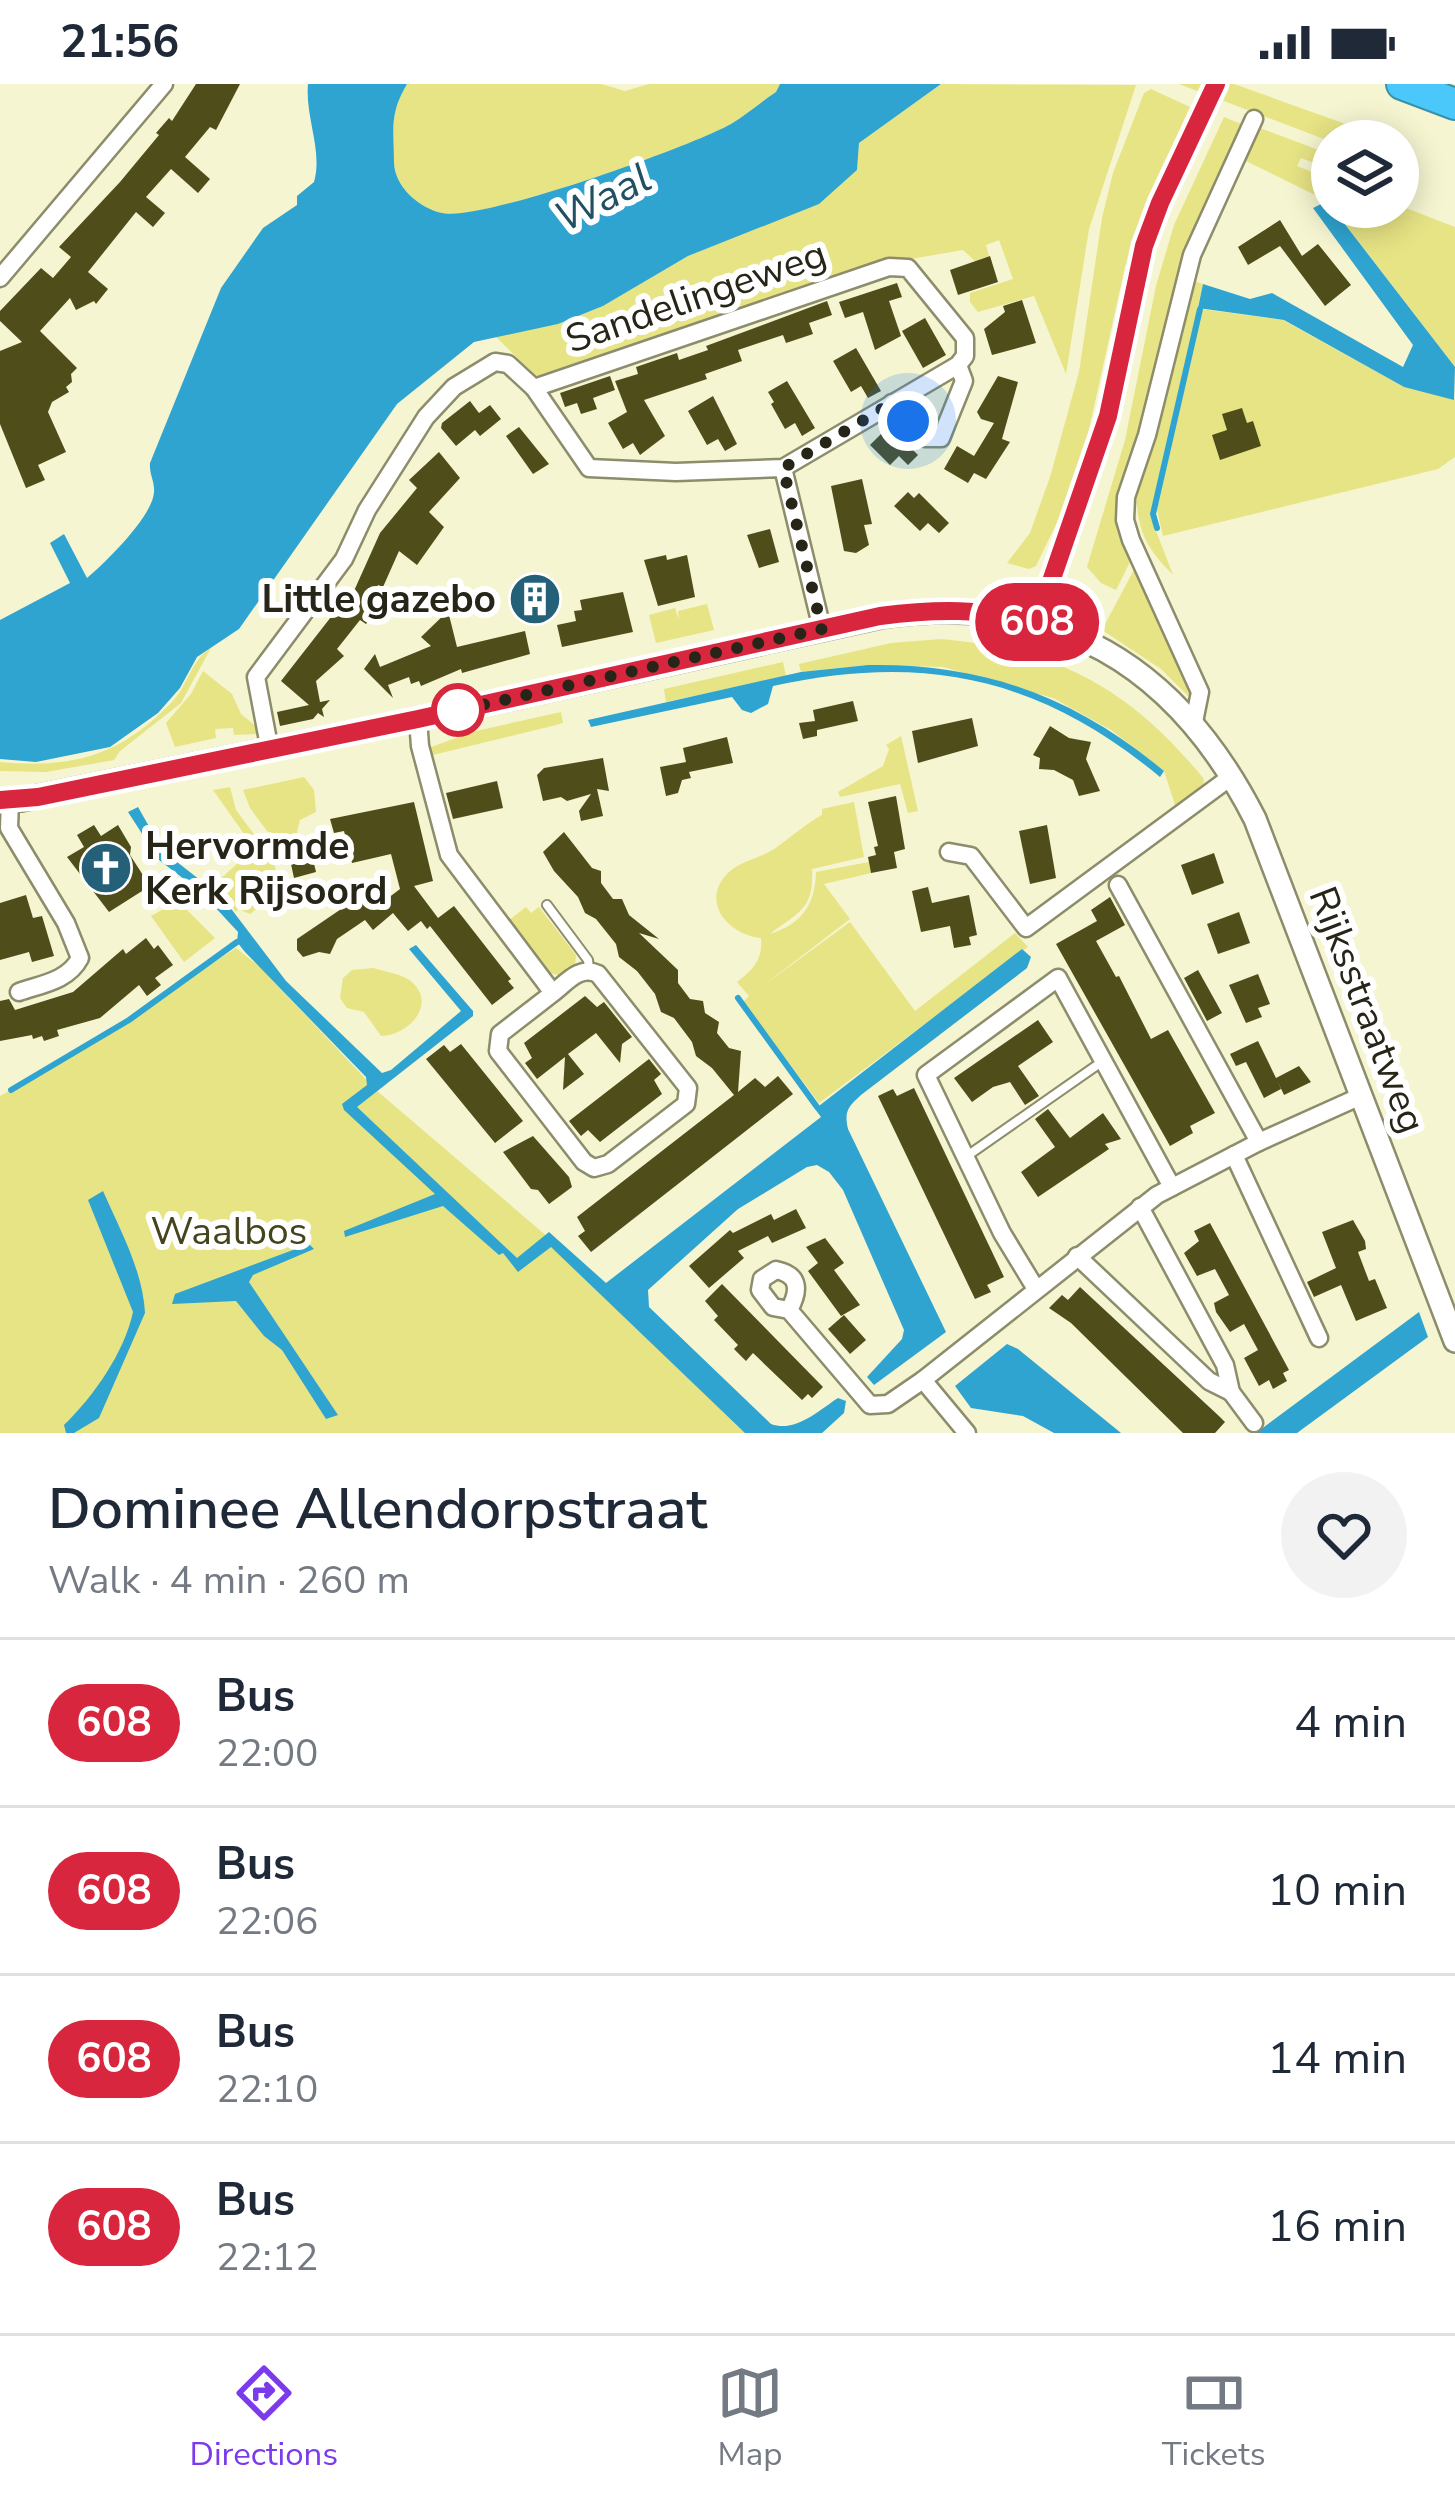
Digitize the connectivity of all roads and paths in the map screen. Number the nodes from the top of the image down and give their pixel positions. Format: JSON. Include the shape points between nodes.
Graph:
{"nodes":[{"id":1,"x":164,"y":84,"type":"edge"},
{"id":2,"x":1216,"y":84,"type":"edge"},
{"id":3,"x":1402,"y":84,"type":"edge"},
{"id":4,"x":1455,"y":104,"type":"edge"},
{"id":5,"x":1254,"y":119,"type":"dead end"},
{"id":6,"x":4,"y":266,"type":"edge"},
{"id":7,"x":958,"y":365,"type":"junction"},
{"id":8,"x":534,"y":388,"type":"junction"},
{"id":9,"x":892,"y":403,"type":"junction"},
{"id":10,"x":783,"y":468,"type":"junction"},
{"id":11,"x":1037,"y":622,"type":"junction"},
{"id":12,"x":822,"y":629,"type":"junction"},
{"id":13,"x":418,"y":719,"type":"junction"},
{"id":14,"x":1194,"y":722,"type":"junction"},
{"id":15,"x":270,"y":751,"type":"junction"},
{"id":16,"x":1232,"y":776,"type":"junction"},
{"id":17,"x":5,"y":801,"type":"edge"},
{"id":18,"x":949,"y":852,"type":"dead end"},
{"id":19,"x":1118,"y":886,"type":"dead end"},
{"id":20,"x":547,"y":905,"type":"dead end"},
{"id":21,"x":589,"y":970,"type":"junction"},
{"id":22,"x":19,"y":992,"type":"dead end"},
{"id":23,"x":554,"y":993,"type":"junction"},
{"id":24,"x":1103,"y":1061,"type":"junction"},
{"id":25,"x":1361,"y":1096,"type":"junction"},
{"id":26,"x":1259,"y":1142,"type":"junction"},
{"id":27,"x":1234,"y":1155,"type":"junction"},
{"id":28,"x":968,"y":1156,"type":"junction"},
{"id":29,"x":1172,"y":1187,"type":"junction"},
{"id":30,"x":1140,"y":1207,"type":"junction"},
{"id":31,"x":1077,"y":1256,"type":"junction"},
{"id":32,"x":1036,"y":1289,"type":"junction"},
{"id":33,"x":789,"y":1310,"type":"dead end"},
{"id":34,"x":1319,"y":1338,"type":"dead end"},
{"id":35,"x":1455,"y":1341,"type":"edge"},
{"id":36,"x":923,"y":1380,"type":"junction"},
{"id":37,"x":1231,"y":1392,"type":"junction"},
{"id":38,"x":1254,"y":1423,"type":"dead end"},
{"id":39,"x":967,"y":1433,"type":"edge"}],
"edges":[{"from":1,"to":6,"type":"street"},
{"from":2,"to":11,"type":"street","via":[[1144,246],[1102,437]]},
{"from":3,"to":4,"type":"highway"},
{"from":5,"to":14,"type":"street","name":"Rijksstraatweg","via":[[1192,255],[1126,497],[1131,540],[1200,692]]},
{"from":7,"to":8,"type":"street","name":"Sandelingeweg","via":[[965,338],[915,272],[899,266]]},
{"from":7,"to":9,"type":"street","name":"Sandelingeweg"},
{"from":7,"to":9,"type":"street","name":"Sandelingeweg","via":[[964,381],[941,438],[925,438]]},
{"from":8,"to":10,"type":"street","name":"Sandelingeweg","via":[[589,468]]},
{"from":8,"to":15,"type":"street","via":[[495,362],[454,387],[426,417],[344,559],[256,677]]},
{"from":9,"to":10,"type":"street","name":"Sandelingeweg"},
{"from":10,"to":12,"type":"street"},
{"from":11,"to":12,"type":"street","name":"Rijksstraatweg","via":[[933,609]]},
{"from":11,"to":14,"type":"street","name":"Rijksstraatweg","via":[[1125,662]]},
{"from":12,"to":13,"type":"street","name":"Rijksstraatweg"},
{"from":13,"to":15,"type":"street","name":"Rijksstraatweg"},
{"from":13,"to":23,"type":"street","via":[[448,856]]},
{"from":14,"to":16,"type":"street","name":"Rijksstraatweg"},
{"from":15,"to":17,"type":"street","name":"Rijksstraatweg"},
{"from":16,"to":18,"type":"street","via":[[1026,928],[970,856]]},
{"from":16,"to":25,"type":"street","name":"Rijksstraatweg"},
{"from":17,"to":22,"type":"street","name":"Rijksstraatweg","via":[[9,828],[80,958],[74,971]]},
{"from":19,"to":26,"type":"street"},
{"from":20,"to":21,"type":"lane"},
{"from":21,"to":23,"type":"street"},
{"from":21,"to":23,"type":"street","via":[[689,1096],[595,1168],[498,1051],[500,1034]]},
{"from":24,"to":28,"type":"lane"},
{"from":24,"to":28,"type":"street","via":[[1058,978],[1037,990],[926,1075]]},
{"from":24,"to":29,"type":"street"},
{"from":25,"to":26,"type":"street"},
{"from":25,"to":35,"type":"street","name":"Rijksstraatweg"},
{"from":26,"to":27,"type":"street"},
{"from":27,"to":29,"type":"street"},
{"from":27,"to":34,"type":"street"},
{"from":28,"to":32,"type":"street"},
{"from":29,"to":30,"type":"street"},
{"from":30,"to":31,"type":"street"},
{"from":30,"to":37,"type":"street","via":[[1225,1365]]},
{"from":31,"to":32,"type":"street"},
{"from":31,"to":37,"type":"street","via":[[1209,1381]]},
{"from":32,"to":36,"type":"street"},
{"from":33,"to":36,"type":"street","via":[[870,1406],[888,1404]]},
{"from":36,"to":39,"type":"street"},
{"from":37,"to":38,"type":"street"}]}
